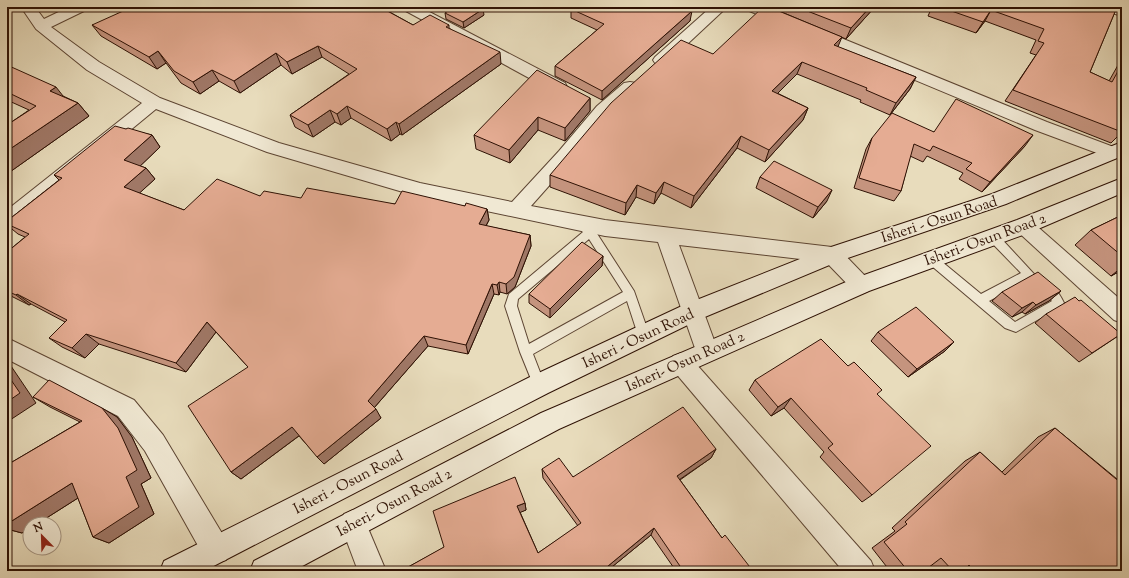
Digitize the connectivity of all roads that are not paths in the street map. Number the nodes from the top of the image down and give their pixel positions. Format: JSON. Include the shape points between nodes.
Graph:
{"nodes":[{"id":1,"x":28,"y":7,"type":"edge"},
{"id":2,"x":81,"y":7,"type":"edge"},
{"id":3,"x":409,"y":7,"type":"edge"},
{"id":4,"x":720,"y":7,"type":"edge"},
{"id":5,"x":752,"y":7,"type":"edge"},
{"id":6,"x":1107,"y":7,"type":"edge"},
{"id":7,"x":1122,"y":12,"type":"edge"},
{"id":8,"x":40,"y":26,"type":"junction"},
{"id":9,"x":576,"y":96,"type":"edge"},
{"id":10,"x":154,"y":102,"type":"junction"},
{"id":11,"x":1117,"y":151,"type":"edge"},
{"id":12,"x":1122,"y":185,"type":"edge"},
{"id":13,"x":516,"y":210,"type":"junction"},
{"id":14,"x":7,"y":221,"type":"edge"},
{"id":15,"x":574,"y":221,"type":"junction"},
{"id":16,"x":1024,"y":226,"type":"junction"},
{"id":17,"x":590,"y":232,"type":"junction"},
{"id":18,"x":665,"y":234,"type":"junction"},
{"id":19,"x":993,"y":237,"type":"junction"},
{"id":20,"x":832,"y":255,"type":"junction"},
{"id":21,"x":931,"y":259,"type":"junction"},
{"id":22,"x":1029,"y":274,"type":"junction"},
{"id":23,"x":861,"y":284,"type":"junction"},
{"id":24,"x":630,"y":294,"type":"junction"},
{"id":25,"x":980,"y":300,"type":"junction"},
{"id":26,"x":692,"y":312,"type":"junction"},
{"id":27,"x":1122,"y":314,"type":"edge"},
{"id":28,"x":643,"y":334,"type":"junction"},
{"id":29,"x":7,"y":348,"type":"edge"},
{"id":30,"x":707,"y":351,"type":"junction"},
{"id":31,"x":526,"y":352,"type":"junction"},
{"id":32,"x":681,"y":363,"type":"junction"},
{"id":33,"x":539,"y":385,"type":"junction"},
{"id":34,"x":353,"y":524,"type":"junction"},
{"id":35,"x":216,"y":550,"type":"junction"},
{"id":36,"x":174,"y":571,"type":"edge"},
{"id":37,"x":264,"y":571,"type":"edge"},
{"id":38,"x":372,"y":571,"type":"edge"},
{"id":39,"x":861,"y":571,"type":"edge"}],
"edges":[{"from":1,"to":8,"type":"street"},
{"from":2,"to":8,"type":"street"},
{"from":3,"to":9,"type":"street"},
{"from":4,"to":13,"type":"street","via":[[647,72],[596,107],[565,156]]},
{"from":5,"to":11,"type":"street","via":[[1034,123]]},
{"from":6,"to":7,"type":"street"},
{"from":8,"to":10,"type":"street","via":[[93,66]]},
{"from":10,"to":13,"type":"street","via":[[273,148],[420,190]]},
{"from":10,"to":14,"type":"street"},
{"from":11,"to":20,"type":"main road","name":"Isheri - Osun Road","via":[[999,199]]},
{"from":12,"to":16,"type":"main road","name":"Isheri- Osun Road 2"},
{"from":13,"to":15,"type":"street"},
{"from":15,"to":17,"type":"lane"},
{"from":15,"to":18,"type":"street","via":[[605,228]]},
{"from":16,"to":19,"type":"main road","name":"Isheri- Osun Road 2"},
{"from":16,"to":27,"type":"street"},
{"from":17,"to":24,"type":"lane"},
{"from":17,"to":31,"type":"lane","via":[[513,297],[511,306]]},
{"from":18,"to":20,"type":"street"},
{"from":18,"to":26,"type":"street"},
{"from":19,"to":21,"type":"main road","name":"Isheri- Osun Road 2"},
{"from":19,"to":22,"type":"lane"},
{"from":20,"to":23,"type":"street"},
{"from":20,"to":26,"type":"main road","name":"Isheri - Osun Road"},
{"from":21,"to":23,"type":"main road","name":"Isheri- Osun Road 2"},
{"from":21,"to":25,"type":"lane"},
{"from":22,"to":25,"type":"lane"},
{"from":22,"to":25,"type":"lane","via":[[1056,298],[1058,303],[1016,327],[1009,326]]},
{"from":23,"to":30,"type":"main road","name":"Isheri- Osun Road 2"},
{"from":24,"to":28,"type":"lane"},
{"from":24,"to":31,"type":"lane"},
{"from":26,"to":28,"type":"main road","name":"Isheri - Osun Road"},
{"from":26,"to":30,"type":"street"},
{"from":28,"to":33,"type":"main road","name":"Isheri - Osun Road"},
{"from":29,"to":35,"type":"street","via":[[126,408],[154,443]]},
{"from":30,"to":32,"type":"main road","name":"Isheri- Osun Road 2"},
{"from":31,"to":33,"type":"lane"},
{"from":32,"to":34,"type":"main road","name":"Isheri- Osun Road 2","via":[[550,421]]},
{"from":32,"to":39,"type":"street"},
{"from":33,"to":35,"type":"main road","name":"Isheri - Osun Road"},
{"from":34,"to":37,"type":"main road","name":"Isheri- Osun Road 2"},
{"from":34,"to":38,"type":"street"},
{"from":35,"to":36,"type":"main road","name":"Isheri - Osun Road"}]}
